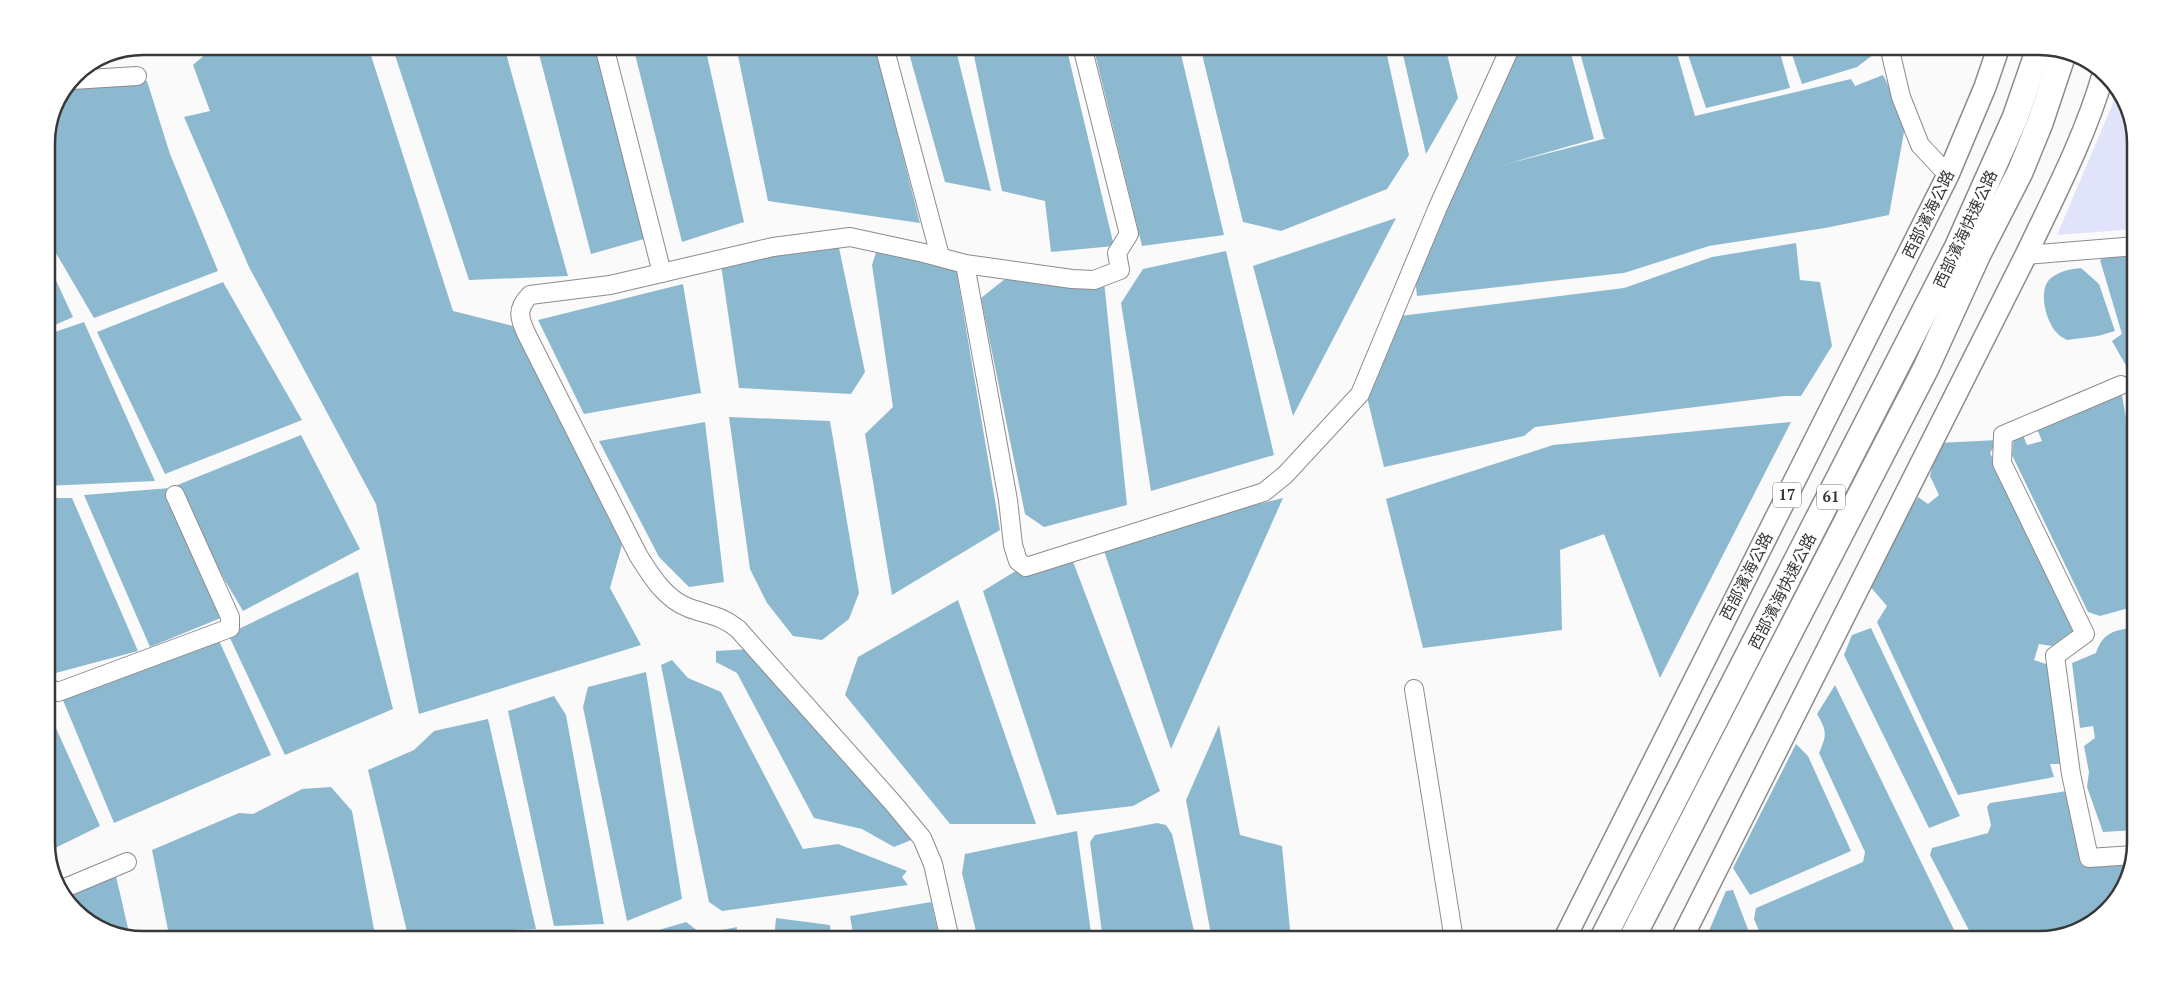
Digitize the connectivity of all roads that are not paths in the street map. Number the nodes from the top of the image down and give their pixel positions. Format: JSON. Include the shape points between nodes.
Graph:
{"nodes":[{"id":1,"x":606,"y":55,"type":"edge"},
{"id":2,"x":886,"y":55,"type":"edge"},
{"id":3,"x":1084,"y":55,"type":"edge"},
{"id":4,"x":1507,"y":55,"type":"edge"},
{"id":5,"x":1891,"y":55,"type":"edge"},
{"id":6,"x":1996,"y":55,"type":"edge"},
{"id":7,"x":2037,"y":55,"type":"edge"},
{"id":8,"x":2061,"y":59,"type":"edge"},
{"id":9,"x":137,"y":76,"type":"dead end"},
{"id":10,"x":83,"y":79,"type":"edge"},
{"id":11,"x":2101,"y":81,"type":"edge"},
{"id":12,"x":1948,"y":175,"type":"junction"},
{"id":13,"x":2127,"y":247,"type":"edge"},
{"id":14,"x":2026,"y":255,"type":"junction"},
{"id":15,"x":940,"y":256,"type":"junction"},
{"id":16,"x":965,"y":264,"type":"junction"},
{"id":17,"x":662,"y":273,"type":"junction"},
{"id":18,"x":2121,"y":385,"type":"dead end"},
{"id":19,"x":175,"y":495,"type":"dead end"},
{"id":20,"x":1414,"y":689,"type":"dead end"},
{"id":21,"x":55,"y":691,"type":"edge"},
{"id":22,"x":2126,"y":856,"type":"edge"},
{"id":23,"x":128,"y":862,"type":"dead end"},
{"id":24,"x":67,"y":887,"type":"edge"},
{"id":25,"x":948,"y":931,"type":"edge"},
{"id":26,"x":1453,"y":931,"type":"edge"},
{"id":27,"x":1569,"y":931,"type":"edge"},
{"id":28,"x":1607,"y":931,"type":"edge"},
{"id":29,"x":1636,"y":931,"type":"edge"},
{"id":30,"x":1686,"y":931,"type":"edge"}],
"edges":[{"from":1,"to":17,"type":"lane"},
{"from":2,"to":15,"type":"lane"},
{"from":3,"to":16,"type":"lane","via":[[1129,234],[1118,253],[1120,270],[1094,280]]},
{"from":4,"to":16,"type":"lane","via":[[1438,207],[1360,394],[1286,475],[1264,492],[1026,568],[1018,561],[1012,545],[1008,500]]},
{"from":5,"to":12,"type":"lane","via":[[1901,97],[1920,146]]},
{"from":6,"to":12,"type":"main road","name":"西部濱海公路","number":"17"},
{"from":7,"to":28,"type":"highway","name":"西部濱海快速公路","number":"61","via":[[2015,118],[1957,248]]},
{"from":8,"to":29,"type":"highway","name":"西部濱海快速公路","number":"61","via":[[2020,172],[1926,368]]},
{"from":9,"to":10,"type":"lane"},
{"from":11,"to":14,"type":"main road","via":[[2064,177]]},
{"from":12,"to":27,"type":"main road","name":"西部濱海公路","number":"17"},
{"from":13,"to":14,"type":"lane"},
{"from":14,"to":30,"type":"main road"},
{"from":15,"to":16,"type":"lane"},
{"from":15,"to":17,"type":"lane","via":[[850,237],[773,247]]},
{"from":17,"to":25,"type":"lane","via":[[610,285],[530,295],[523,302],[520,320],[651,576],[670,597],[687,607],[726,619],[738,629],[893,803],[922,838],[933,864]]},
{"from":18,"to":22,"type":"lane","via":[[2003,436],[2002,463],[2085,634],[2055,656],[2071,774],[2089,858]]},
{"from":19,"to":21,"type":"lane","via":[[230,617],[230,628]]},
{"from":20,"to":26,"type":"lane"},
{"from":23,"to":24,"type":"lane"}]}
